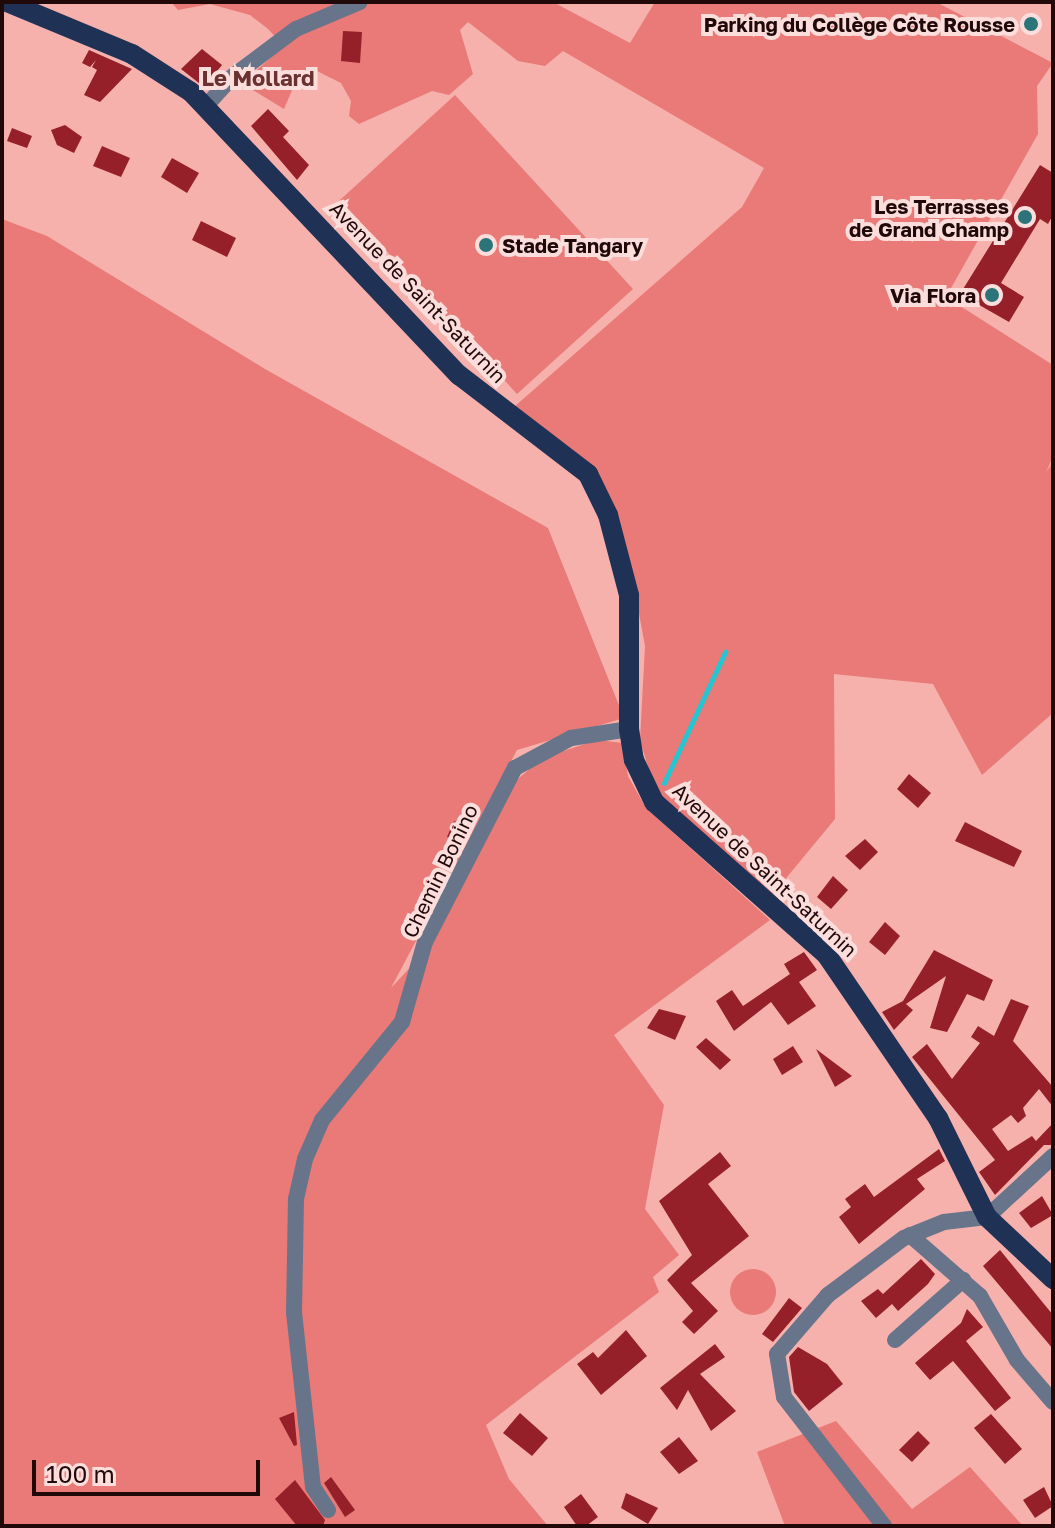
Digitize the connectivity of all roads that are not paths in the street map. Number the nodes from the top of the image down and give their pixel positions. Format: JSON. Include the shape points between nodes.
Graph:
{"nodes":[{"id":1,"x":7,"y":2,"type":"edge"},
{"id":2,"x":360,"y":2,"type":"edge"},
{"id":3,"x":206,"y":106,"type":"junction"},
{"id":4,"x":629,"y":729,"type":"junction"},
{"id":5,"x":1053,"y":1156,"type":"edge"},
{"id":6,"x":987,"y":1217,"type":"junction"},
{"id":7,"x":910,"y":1235,"type":"junction"},
{"id":8,"x":1053,"y":1279,"type":"edge"},
{"id":9,"x":963,"y":1280,"type":"junction"},
{"id":10,"x":895,"y":1340,"type":"dead end"},
{"id":11,"x":1053,"y":1402,"type":"edge"},
{"id":12,"x":328,"y":1510,"type":"dead end"},
{"id":13,"x":884,"y":1526,"type":"edge"}],
"edges":[{"from":1,"to":3,"type":"main road","name":"Avenue de Saint-Saturnin","via":[[132,54]]},
{"from":2,"to":3,"type":"street","via":[[283,38],[232,77]]},
{"from":3,"to":4,"type":"main road","name":"Avenue de Saint-Saturnin","via":[[459,375],[588,474],[608,515],[629,595]]},
{"from":4,"to":6,"type":"main road","name":"Avenue de Saint-Saturnin","via":[[634,760],[654,802],[793,923],[849,982],[938,1118]]},
{"from":4,"to":12,"type":"street","name":"Chemin Bonino","via":[[571,738],[515,768],[425,942],[402,1022],[322,1120],[305,1159],[296,1199],[294,1313],[313,1487]]},
{"from":5,"to":6,"type":"street"},
{"from":6,"to":7,"type":"street","via":[[944,1222]]},
{"from":6,"to":8,"type":"main road"},
{"from":7,"to":9,"type":"street"},
{"from":7,"to":13,"type":"street","via":[[828,1295],[785,1340],[775,1369],[784,1397]]},
{"from":9,"to":10,"type":"street"},
{"from":9,"to":11,"type":"street","via":[[980,1296],[1017,1360]]}]}
